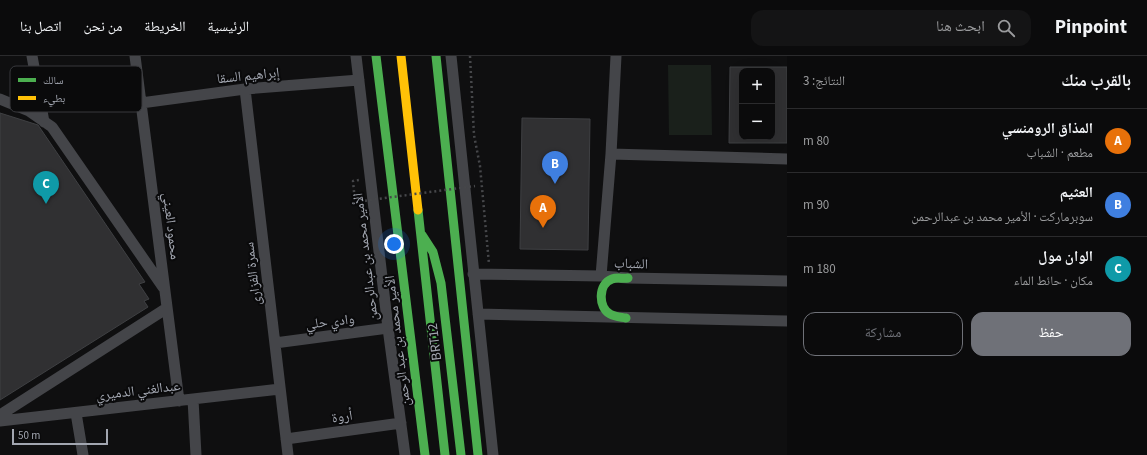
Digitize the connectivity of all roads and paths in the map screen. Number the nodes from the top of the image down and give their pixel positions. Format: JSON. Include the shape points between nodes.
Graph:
{"nodes":[{"id":1,"x":32,"y":56,"type":"edge"},
{"id":2,"x":135,"y":56,"type":"edge"},
{"id":3,"x":356,"y":56,"type":"edge"},
{"id":4,"x":376,"y":56,"type":"edge"},
{"id":5,"x":401,"y":56,"type":"edge"},
{"id":6,"x":436,"y":56,"type":"edge"},
{"id":7,"x":452,"y":56,"type":"edge"},
{"id":8,"x":470,"y":56,"type":"edge"},
{"id":9,"x":616,"y":56,"type":"edge"},
{"id":10,"x":34,"y":66,"type":"edge"},
{"id":11,"x":136,"y":66,"type":"edge"},
{"id":12,"x":359,"y":80,"type":"junction"},
{"id":13,"x":245,"y":89,"type":"junction"},
{"id":14,"x":0,"y":99,"type":"edge"},
{"id":15,"x":10,"y":103,"type":"edge"},
{"id":16,"x":142,"y":103,"type":"edge"},
{"id":17,"x":142,"y":111,"type":"edge"},
{"id":18,"x":30,"y":112,"type":"edge"},
{"id":19,"x":42,"y":112,"type":"edge"},
{"id":20,"x":44,"y":122,"type":"junction"},
{"id":21,"x":611,"y":154,"type":"junction"},
{"id":22,"x":787,"y":159,"type":"edge"},
{"id":23,"x":480,"y":166,"type":"junction"},
{"id":24,"x":473,"y":167,"type":"dead end"},
{"id":25,"x":360,"y":186,"type":"dead end"},
{"id":26,"x":475,"y":186,"type":"dead end"},
{"id":27,"x":419,"y":230,"type":"junction"},
{"id":28,"x":473,"y":274,"type":"junction"},
{"id":29,"x":490,"y":274,"type":"junction"},
{"id":30,"x":601,"y":276,"type":"junction"},
{"id":31,"x":628,"y":278,"type":"junction"},
{"id":32,"x":787,"y":281,"type":"edge"},
{"id":33,"x":165,"y":289,"type":"junction"},
{"id":34,"x":168,"y":308,"type":"junction"},
{"id":35,"x":478,"y":314,"type":"junction"},
{"id":36,"x":626,"y":318,"type":"junction"},
{"id":37,"x":787,"y":321,"type":"edge"},
{"id":38,"x":388,"y":328,"type":"junction"},
{"id":39,"x":275,"y":343,"type":"junction"},
{"id":40,"x":280,"y":389,"type":"junction"},
{"id":41,"x":193,"y":399,"type":"junction"},
{"id":42,"x":179,"y":401,"type":"junction"},
{"id":43,"x":76,"y":413,"type":"junction"},
{"id":44,"x":0,"y":415,"type":"edge"},
{"id":45,"x":0,"y":421,"type":"edge"},
{"id":46,"x":401,"y":423,"type":"junction"},
{"id":47,"x":286,"y":439,"type":"junction"},
{"id":48,"x":83,"y":455,"type":"edge"},
{"id":49,"x":196,"y":455,"type":"edge"},
{"id":50,"x":288,"y":455,"type":"edge"},
{"id":51,"x":405,"y":455,"type":"edge"},
{"id":52,"x":425,"y":455,"type":"edge"},
{"id":53,"x":445,"y":455,"type":"edge"},
{"id":54,"x":461,"y":455,"type":"edge"},
{"id":55,"x":478,"y":455,"type":"edge"},
{"id":56,"x":493,"y":455,"type":"edge"}],
"edges":[{"from":1,"to":10,"type":"street"},
{"from":2,"to":11,"type":"street","name":"محمود العيني"},
{"from":3,"to":12,"type":"street","name":"الأمير محمد بن عبدالرحمن"},
{"from":4,"to":52,"type":"main road","name":"الأمير محمد بن عبد الرحمن"},
{"from":5,"to":27,"type":"main road","name":"BRT12","via":[[414,162]]},
{"from":6,"to":55,"type":"main road"},
{"from":7,"to":28,"type":"street"},
{"from":8,"to":23,"type":"path","via":[[474,135]]},
{"from":9,"to":21,"type":"street"},
{"from":12,"to":13,"type":"street","name":"إبراهيم السقا"},
{"from":12,"to":38,"type":"street","name":"الأمير محمد بن عبدالرحمن"},
{"from":13,"to":16,"type":"street","name":"إبراهيم السقا"},
{"from":13,"to":39,"type":"street","name":"سمرة الفزارى"},
{"from":14,"to":15,"type":"street"},
{"from":17,"to":33,"type":"street","name":"محمود العيني"},
{"from":18,"to":20,"type":"street"},
{"from":19,"to":20,"type":"street"},
{"from":20,"to":33,"type":"street","via":[[52,127]]},
{"from":21,"to":22,"type":"street"},
{"from":21,"to":30,"type":"street"},
{"from":23,"to":24,"type":"path"},
{"from":23,"to":29,"type":"path"},
{"from":25,"to":26,"type":"path","bridge":true,"via":[[359,180],[353,181],[355,202]]},
{"from":27,"to":53,"type":"main road","name":"BRT12"},
{"from":27,"to":54,"type":"main road","name":"BRT12","via":[[433,252],[441,283]]},
{"from":28,"to":29,"type":"street","name":"الشباب"},
{"from":28,"to":35,"type":"street"},
{"from":29,"to":30,"type":"street","name":"الشباب"},
{"from":30,"to":31,"type":"street","name":"الشباب"},
{"from":31,"to":32,"type":"street","name":"الشباب"},
{"from":31,"to":36,"type":"main road","via":[[612,279],[605,285],[601,300],[610,314]]},
{"from":33,"to":34,"type":"street","name":"محمود العيني"},
{"from":34,"to":42,"type":"street","name":"محمود العيني"},
{"from":34,"to":44,"type":"street"},
{"from":35,"to":36,"type":"street"},
{"from":35,"to":56,"type":"street"},
{"from":36,"to":37,"type":"street"},
{"from":38,"to":39,"type":"street","name":"وادي حلي"},
{"from":38,"to":46,"type":"street","name":"الأمير محمد بن عبدالرحمن"},
{"from":39,"to":40,"type":"street","name":"سمرة الفزارى"},
{"from":40,"to":41,"type":"street","name":"عبدالغني الدميري"},
{"from":40,"to":47,"type":"street","name":"سمرة الفزارى"},
{"from":41,"to":42,"type":"street","name":"عبدالغني الدميري"},
{"from":41,"to":49,"type":"street"},
{"from":42,"to":43,"type":"street","name":"عبدالغني الدميري"},
{"from":43,"to":45,"type":"street","name":"عبدالغني الدميري"},
{"from":43,"to":48,"type":"street"},
{"from":46,"to":47,"type":"street","name":"أروة"},
{"from":46,"to":51,"type":"street","name":"الأمير محمد بن عبدالرحمن"},
{"from":47,"to":50,"type":"street","name":"سمرة الفزارى"}]}
